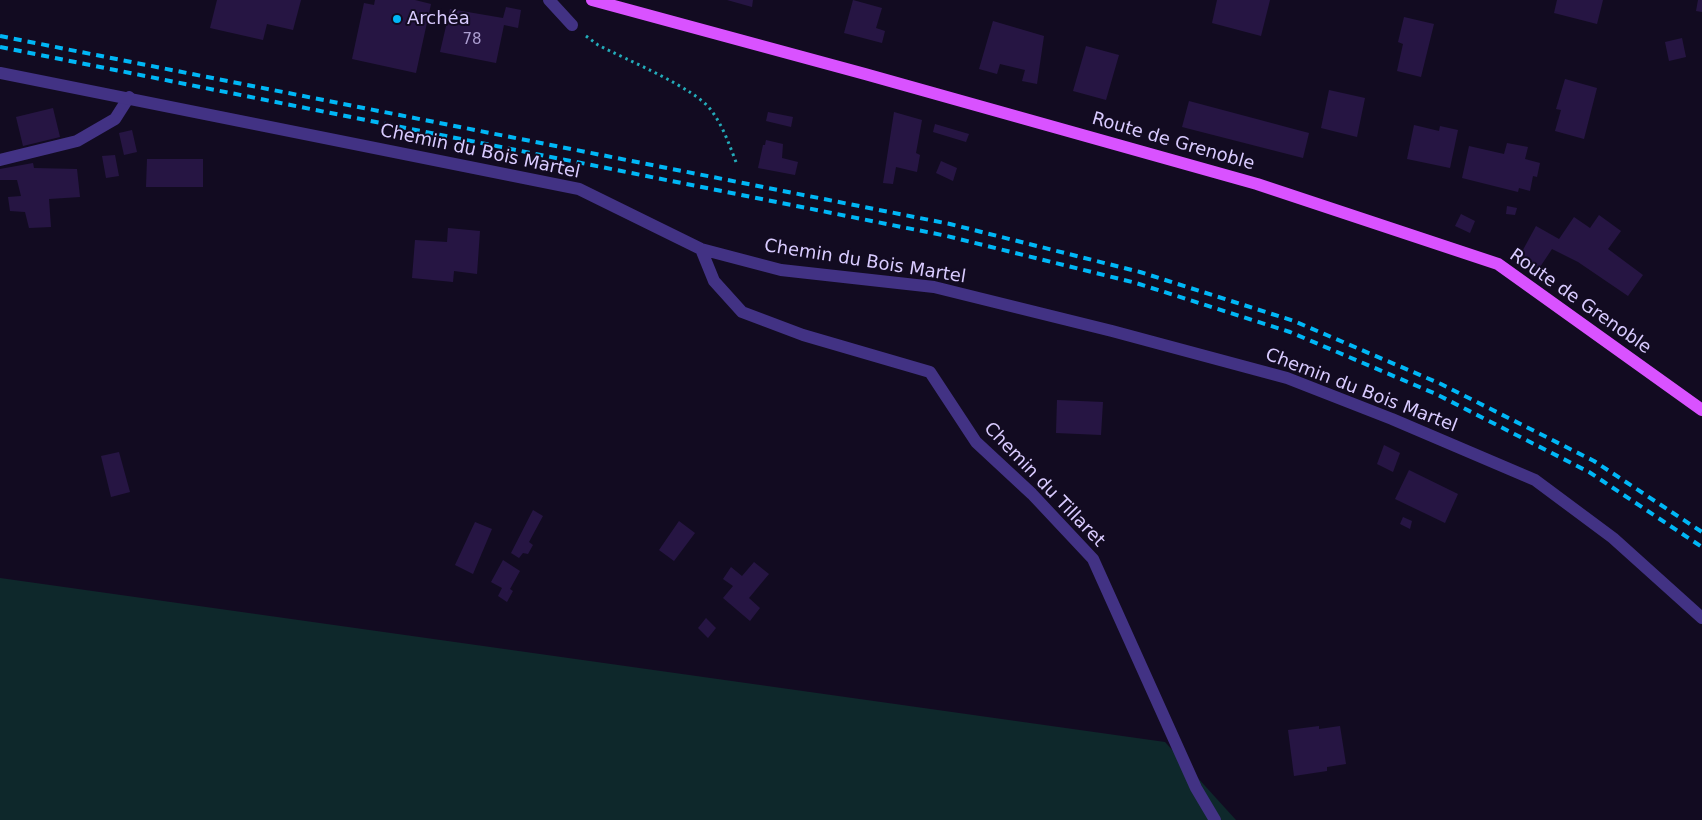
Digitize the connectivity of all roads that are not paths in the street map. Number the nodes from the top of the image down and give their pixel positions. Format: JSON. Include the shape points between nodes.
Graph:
{"nodes":[{"id":1,"x":549,"y":0,"type":"edge"},
{"id":2,"x":592,"y":0,"type":"edge"},
{"id":3,"x":572,"y":25,"type":"road end"},
{"id":4,"x":0,"y":73,"type":"edge"},
{"id":5,"x":129,"y":98,"type":"junction"},
{"id":6,"x":0,"y":160,"type":"edge"},
{"id":7,"x":701,"y":249,"type":"junction"},
{"id":8,"x":1702,"y":410,"type":"edge"},
{"id":9,"x":1702,"y":618,"type":"edge"},
{"id":10,"x":1215,"y":820,"type":"edge"}],
"edges":[{"from":1,"to":3,"type":"street"},
{"from":2,"to":8,"type":"main road","name":"Route de Grenoble","via":[[1257,184],[1498,264]]},
{"from":4,"to":5,"type":"street","name":"Chemin du Bois Martel"},
{"from":5,"to":6,"type":"street","via":[[115,119],[77,141]]},
{"from":5,"to":7,"type":"street","name":"Chemin du Bois Martel","via":[[579,189]]},
{"from":7,"to":9,"type":"street","name":"Chemin du Bois Martel","via":[[780,270],[934,286],[1288,378],[1535,480],[1613,538]]},
{"from":7,"to":10,"type":"street","name":"Chemin du Tillaret","via":[[714,280],[742,312],[803,335],[930,372],[976,442],[1032,494],[1093,559],[1196,788]]}]}
